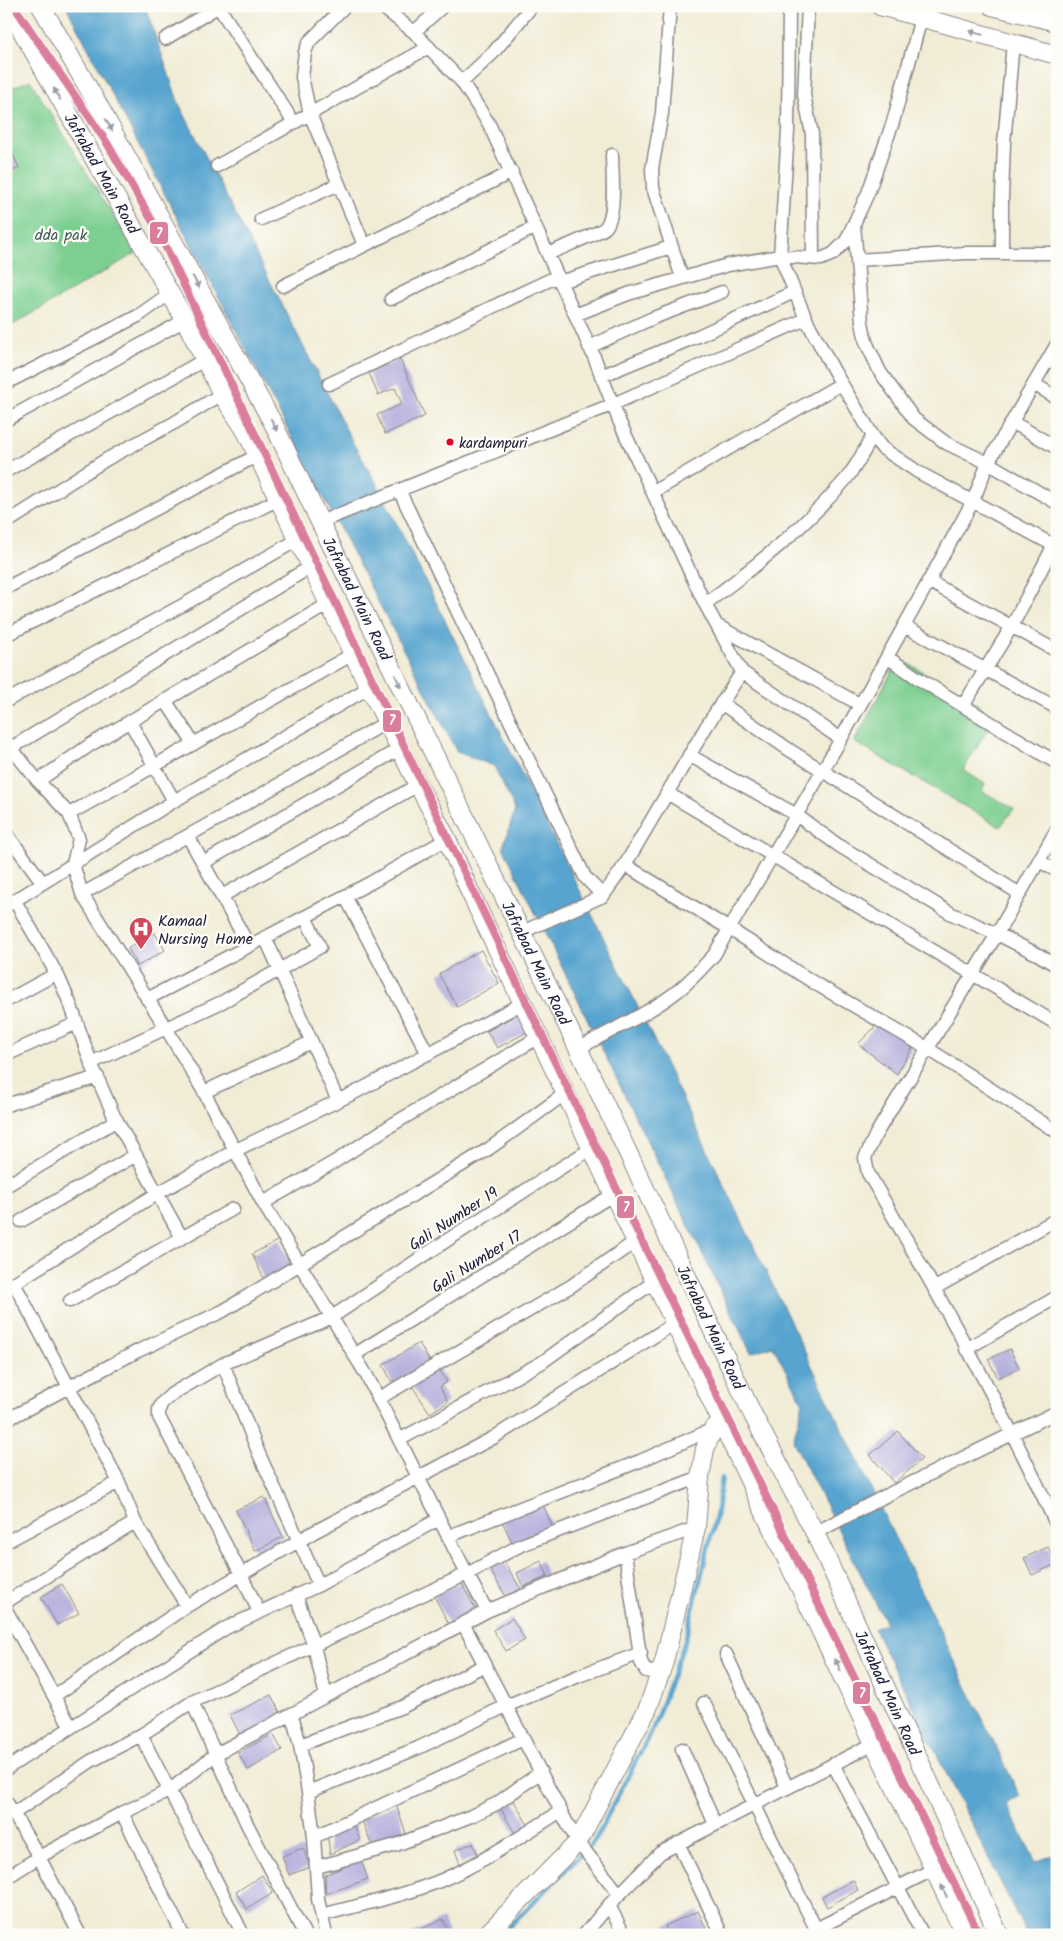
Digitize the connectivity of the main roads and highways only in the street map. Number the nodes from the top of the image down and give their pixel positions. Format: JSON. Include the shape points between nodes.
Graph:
{"nodes":[{"id":1,"x":8,"y":6,"type":"edge"},
{"id":2,"x":41,"y":6,"type":"edge"},
{"id":3,"x":880,"y":6,"type":"edge"},
{"id":4,"x":992,"y":6,"type":"edge"},
{"id":5,"x":1057,"y":22,"type":"edge"},
{"id":6,"x":1057,"y":56,"type":"edge"},
{"id":7,"x":181,"y":256,"type":"junction"},
{"id":8,"x":155,"y":268,"type":"junction"},
{"id":9,"x":718,"y":1426,"type":"junction"},
{"id":10,"x":486,"y":1935,"type":"edge"},
{"id":11,"x":965,"y":1935,"type":"edge"},
{"id":12,"x":999,"y":1935,"type":"edge"}],
"edges":[{"from":8,"to":1,"type":"main road","name":"Jafrabad Main Road","one_way":true},
{"from":2,"to":7,"type":"main road","name":"Jafrabad Main Road","one_way":true},
{"from":6,"to":3,"type":"main road","one_way":true},
{"from":4,"to":5,"type":"main road"},
{"from":7,"to":8,"type":"main road"},
{"from":7,"to":12,"type":"main road","name":"Jafrabad Main Road","one_way":true,"via":[[274,425],[522,932],[583,1046],[754,1417],[822,1529]]},
{"from":8,"to":9,"type":"main road","name":"Jafrabad Main Road","via":[[222,394],[246,431],[353,654],[447,839],[656,1281]]},
{"from":9,"to":10,"type":"main road","via":[[705,1449],[696,1528],[662,1670],[648,1708],[583,1848]]},
{"from":11,"to":9,"type":"main road","name":"Jafrabad Main Road","one_way":true,"via":[[875,1742]]}]}
